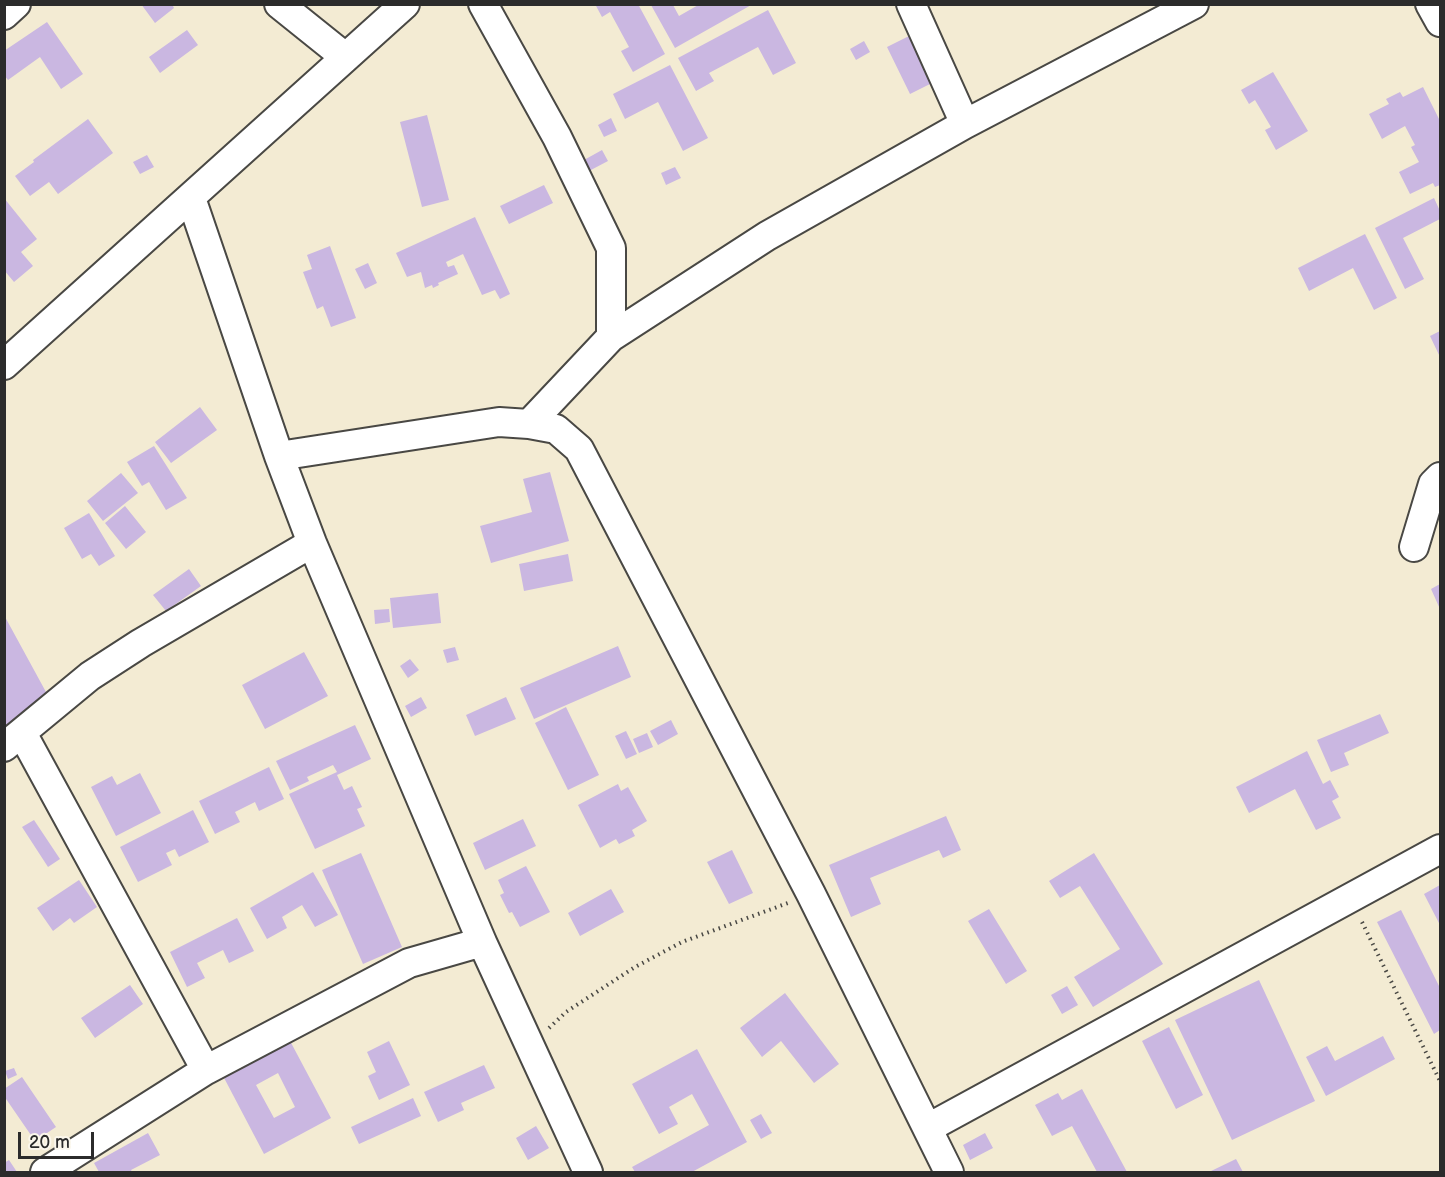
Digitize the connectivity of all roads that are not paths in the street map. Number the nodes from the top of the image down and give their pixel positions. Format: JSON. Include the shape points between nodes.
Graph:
{"nodes":[{"id":1,"x":16,"y":4,"type":"edge"},
{"id":2,"x":279,"y":4,"type":"edge"},
{"id":3,"x":405,"y":4,"type":"edge"},
{"id":4,"x":483,"y":4,"type":"edge"},
{"id":5,"x":911,"y":4,"type":"edge"},
{"id":6,"x":1194,"y":4,"type":"edge"},
{"id":7,"x":1430,"y":4,"type":"edge"},
{"id":8,"x":4,"y":15,"type":"edge"},
{"id":9,"x":1440,"y":22,"type":"edge"},
{"id":10,"x":345,"y":57,"type":"junction"},
{"id":11,"x":965,"y":123,"type":"junction"},
{"id":12,"x":191,"y":198,"type":"junction"},
{"id":13,"x":611,"y":337,"type":"junction"},
{"id":14,"x":4,"y":365,"type":"edge"},
{"id":15,"x":530,"y":424,"type":"junction"},
{"id":16,"x":279,"y":456,"type":"junction"},
{"id":17,"x":1440,"y":477,"type":"edge"},
{"id":18,"x":312,"y":543,"type":"junction"},
{"id":19,"x":1414,"y":547,"type":"dead end"},
{"id":20,"x":13,"y":740,"type":"edge"},
{"id":21,"x":1440,"y":849,"type":"edge"},
{"id":22,"x":482,"y":942,"type":"junction"},
{"id":23,"x":206,"y":1070,"type":"junction"},
{"id":24,"x":928,"y":1128,"type":"junction"},
{"id":25,"x":45,"y":1173,"type":"edge"},
{"id":26,"x":588,"y":1173,"type":"edge"},
{"id":27,"x":949,"y":1173,"type":"edge"}],
"edges":[{"from":1,"to":8,"type":"street"},
{"from":2,"to":10,"type":"street"},
{"from":3,"to":10,"type":"street"},
{"from":4,"to":13,"type":"street","via":[[557,137],[611,248]]},
{"from":5,"to":11,"type":"street"},
{"from":6,"to":11,"type":"street"},
{"from":7,"to":9,"type":"street"},
{"from":10,"to":12,"type":"street"},
{"from":11,"to":13,"type":"street","via":[[767,236]]},
{"from":12,"to":14,"type":"street"},
{"from":12,"to":16,"type":"street"},
{"from":13,"to":15,"type":"street"},
{"from":15,"to":16,"type":"street","via":[[499,422]]},
{"from":15,"to":24,"type":"street","via":[[556,429],[579,448]]},
{"from":16,"to":18,"type":"street"},
{"from":17,"to":19,"type":"street","via":[[1433,484]]},
{"from":18,"to":20,"type":"street","via":[[90,676]]},
{"from":18,"to":22,"type":"street"},
{"from":20,"to":23,"type":"street"},
{"from":21,"to":24,"type":"street"},
{"from":22,"to":23,"type":"street","via":[[409,963]]},
{"from":22,"to":26,"type":"street"},
{"from":23,"to":25,"type":"street"},
{"from":24,"to":27,"type":"street"}]}
